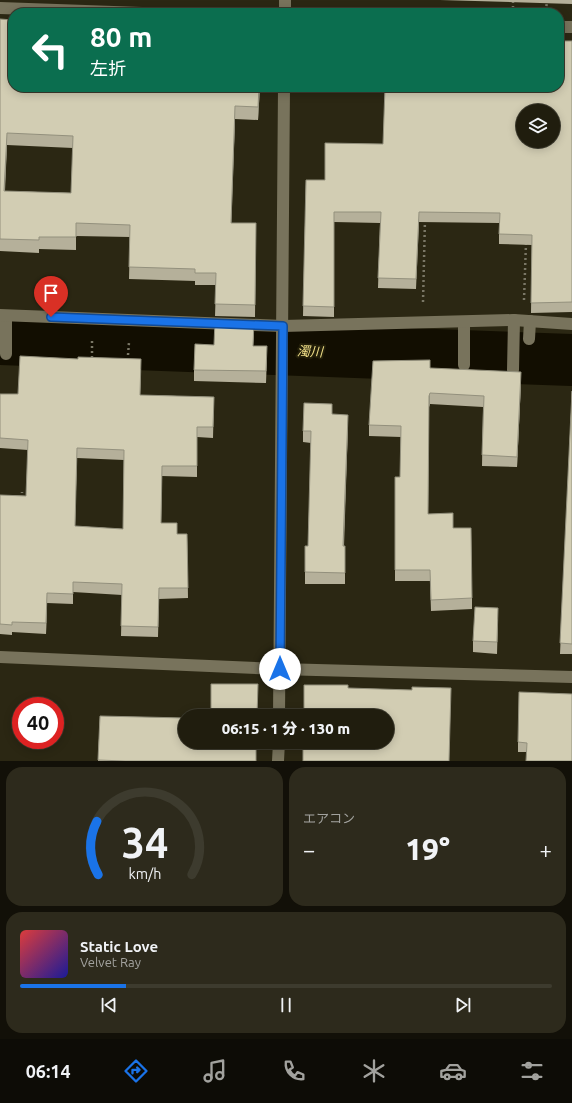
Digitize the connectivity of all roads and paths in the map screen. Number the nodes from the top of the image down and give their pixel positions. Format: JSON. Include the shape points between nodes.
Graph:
{"nodes":[{"id":1,"x":284,"y":92,"type":"edge"},
{"id":2,"x":425,"y":212,"type":"edge"},
{"id":3,"x":526,"y":242,"type":"edge"},
{"id":4,"x":4,"y":319,"type":"edge"},
{"id":5,"x":522,"y":321,"type":"junction"},
{"id":6,"x":422,"y":322,"type":"junction"},
{"id":7,"x":464,"y":322,"type":"junction"},
{"id":8,"x":93,"y":324,"type":"junction"},
{"id":9,"x":572,"y":324,"type":"edge"},
{"id":10,"x":283,"y":326,"type":"junction"},
{"id":11,"x":529,"y":339,"type":"dead end"},
{"id":12,"x":6,"y":354,"type":"dead end"},
{"id":13,"x":92,"y":358,"type":"edge"},
{"id":14,"x":464,"y":365,"type":"dead end"},
{"id":15,"x":513,"y":370,"type":"edge"},
{"id":16,"x":22,"y":492,"type":"dead end"},
{"id":17,"x":22,"y":500,"type":"edge"},
{"id":18,"x":0,"y":657,"type":"edge"},
{"id":19,"x":280,"y":669,"type":"junction"},
{"id":20,"x":572,"y":677,"type":"edge"},
{"id":21,"x":279,"y":709,"type":"edge"},
{"id":22,"x":279,"y":749,"type":"edge"},
{"id":23,"x":278,"y":761,"type":"edge"}],
"edges":[{"from":1,"to":10,"type":"street"},
{"from":2,"to":6,"type":"path"},
{"from":3,"to":5,"type":"path"},
{"from":4,"to":8,"type":"street"},
{"from":4,"to":12,"type":"street"},
{"from":5,"to":7,"type":"street"},
{"from":5,"to":9,"type":"street"},
{"from":5,"to":11,"type":"street"},
{"from":5,"to":15,"type":"street","via":[[514,339]]},
{"from":6,"to":7,"type":"street"},
{"from":6,"to":10,"type":"street"},
{"from":7,"to":14,"type":"street"},
{"from":8,"to":10,"type":"street"},
{"from":8,"to":13,"type":"path"},
{"from":10,"to":19,"type":"street"},
{"from":16,"to":17,"type":"path"},
{"from":18,"to":19,"type":"street"},
{"from":19,"to":20,"type":"street"},
{"from":19,"to":21,"type":"street"},
{"from":22,"to":23,"type":"street"}]}
